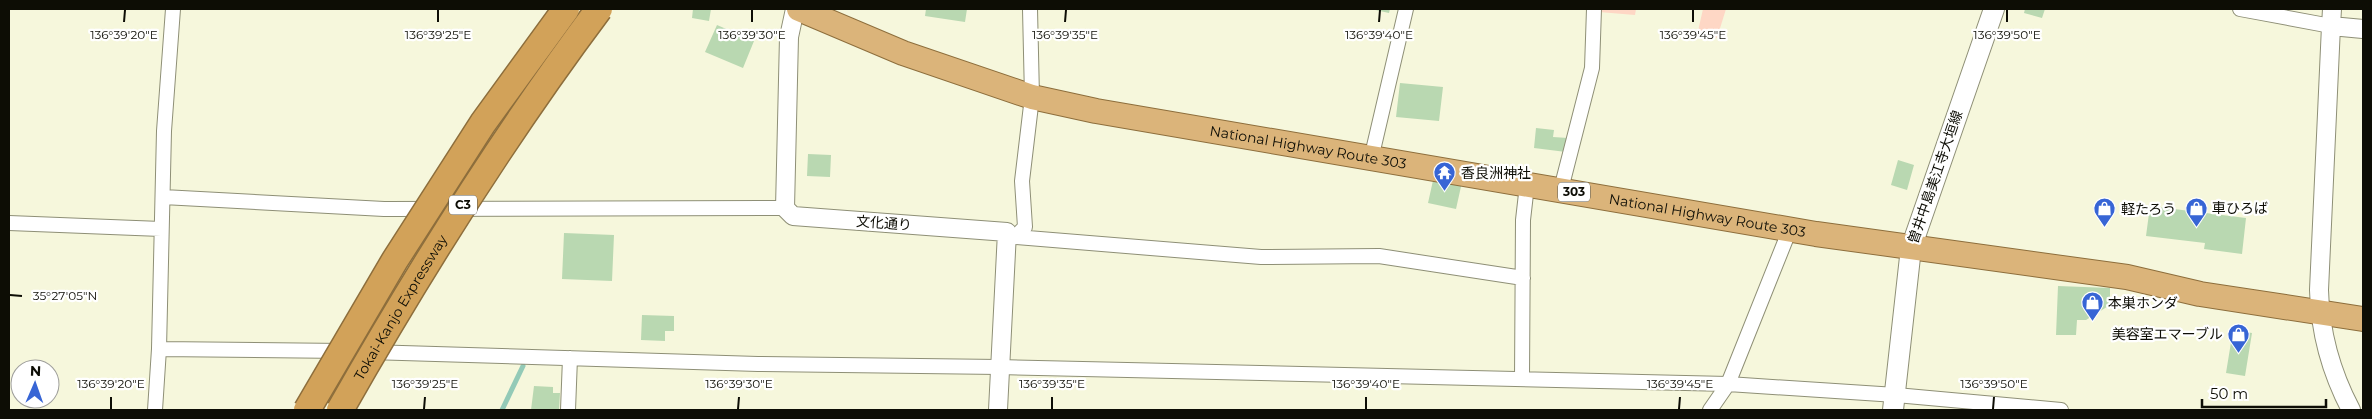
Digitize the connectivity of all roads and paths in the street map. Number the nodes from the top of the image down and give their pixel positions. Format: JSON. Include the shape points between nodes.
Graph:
{"nodes":[{"id":1,"x":173,"y":9,"type":"edge"},
{"id":2,"x":566,"y":9,"type":"edge"},
{"id":3,"x":599,"y":9,"type":"edge"},
{"id":4,"x":797,"y":9,"type":"edge"},
{"id":5,"x":1030,"y":9,"type":"edge"},
{"id":6,"x":1406,"y":9,"type":"edge"},
{"id":7,"x":1594,"y":9,"type":"edge"},
{"id":8,"x":1994,"y":9,"type":"edge"},
{"id":9,"x":2240,"y":9,"type":"edge"},
{"id":10,"x":2332,"y":9,"type":"edge"},
{"id":11,"x":2331,"y":26,"type":"junction"},
{"id":12,"x":2363,"y":29,"type":"edge"},
{"id":13,"x":1032,"y":97,"type":"junction"},
{"id":14,"x":1371,"y":158,"type":"junction"},
{"id":15,"x":1527,"y":185,"type":"junction"},
{"id":16,"x":1561,"y":190,"type":"junction"},
{"id":17,"x":163,"y":198,"type":"junction"},
{"id":18,"x":785,"y":208,"type":"junction"},
{"id":19,"x":9,"y":223,"type":"edge"},
{"id":20,"x":161,"y":229,"type":"junction"},
{"id":21,"x":1790,"y":229,"type":"junction"},
{"id":22,"x":1910,"y":248,"type":"junction"},
{"id":23,"x":1523,"y":278,"type":"junction"},
{"id":24,"x":2320,"y":313,"type":"junction"},
{"id":25,"x":2363,"y":318,"type":"edge"},
{"id":26,"x":159,"y":349,"type":"junction"},
{"id":27,"x":570,"y":358,"type":"junction"},
{"id":28,"x":999,"y":367,"type":"junction"},
{"id":29,"x":1522,"y":378,"type":"junction"},
{"id":30,"x":1728,"y":384,"type":"junction"},
{"id":31,"x":1895,"y":403,"type":"edge"},
{"id":32,"x":155,"y":410,"type":"edge"},
{"id":33,"x":307,"y":410,"type":"edge"},
{"id":34,"x":340,"y":410,"type":"edge"},
{"id":35,"x":568,"y":410,"type":"edge"},
{"id":36,"x":998,"y":410,"type":"edge"},
{"id":37,"x":1710,"y":410,"type":"edge"},
{"id":38,"x":2061,"y":410,"type":"edge"},
{"id":39,"x":2351,"y":410,"type":"edge"}],
"edges":[{"from":1,"to":17,"type":"street","via":[[164,131]]},
{"from":2,"to":33,"type":"highway","name":"Tokai-Kanjo Expressway","number":"C3","bridge":true,"via":[[483,122],[395,260]]},
{"from":3,"to":34,"type":"highway","name":"Tokai-Kanjo Expressway","number":"C3","bridge":true,"via":[[483,174],[408,290]]},
{"from":4,"to":13,"type":"highway","name":"National Highway Route 303","number":"303","via":[[903,53]]},
{"from":4,"to":18,"type":"street","via":[[789,37]]},
{"from":5,"to":13,"type":"street"},
{"from":6,"to":14,"type":"street"},
{"from":7,"to":16,"type":"street","via":[[1592,68]]},
{"from":8,"to":22,"type":"main road","name":"曽井中島美江寺大垣線"},
{"from":9,"to":11,"type":"street"},
{"from":10,"to":11,"type":"street"},
{"from":11,"to":12,"type":"street"},
{"from":11,"to":24,"type":"street"},
{"from":13,"to":14,"type":"highway","name":"National Highway Route 303","number":"303"},
{"from":13,"to":23,"type":"street","via":[[1022,180],[1025,227],[1015,237],[1261,257],[1379,256]]},
{"from":14,"to":15,"type":"highway","name":"National Highway Route 303","number":"303"},
{"from":15,"to":16,"type":"highway","name":"National Highway Route 303","number":"303"},
{"from":15,"to":23,"type":"street"},
{"from":16,"to":21,"type":"highway","name":"National Highway Route 303","number":"303"},
{"from":17,"to":18,"type":"street","via":[[384,209]]},
{"from":17,"to":20,"type":"street"},
{"from":18,"to":28,"type":"street","name":"文化通り","via":[[793,216],[1007,232]]},
{"from":19,"to":20,"type":"street"},
{"from":20,"to":26,"type":"street"},
{"from":21,"to":22,"type":"highway","name":"National Highway Route 303","number":"303"},
{"from":21,"to":30,"type":"street"},
{"from":22,"to":24,"type":"highway","name":"National Highway Route 303","number":"303","via":[[2128,277],[2200,294]]},
{"from":22,"to":31,"type":"main road","name":"曽井中島美江寺大垣線"},
{"from":23,"to":29,"type":"street"},
{"from":24,"to":25,"type":"highway","name":"National Highway Route 303","number":"303"},
{"from":24,"to":39,"type":"street","via":[[2331,362]]},
{"from":26,"to":27,"type":"street","via":[[292,349]]},
{"from":26,"to":32,"type":"street"},
{"from":27,"to":28,"type":"street"},
{"from":27,"to":35,"type":"street"},
{"from":28,"to":29,"type":"street"},
{"from":28,"to":36,"type":"street","name":"文化通り"},
{"from":29,"to":30,"type":"street"},
{"from":30,"to":31,"type":"street"},
{"from":30,"to":37,"type":"street"},
{"from":31,"to":38,"type":"street"}]}
